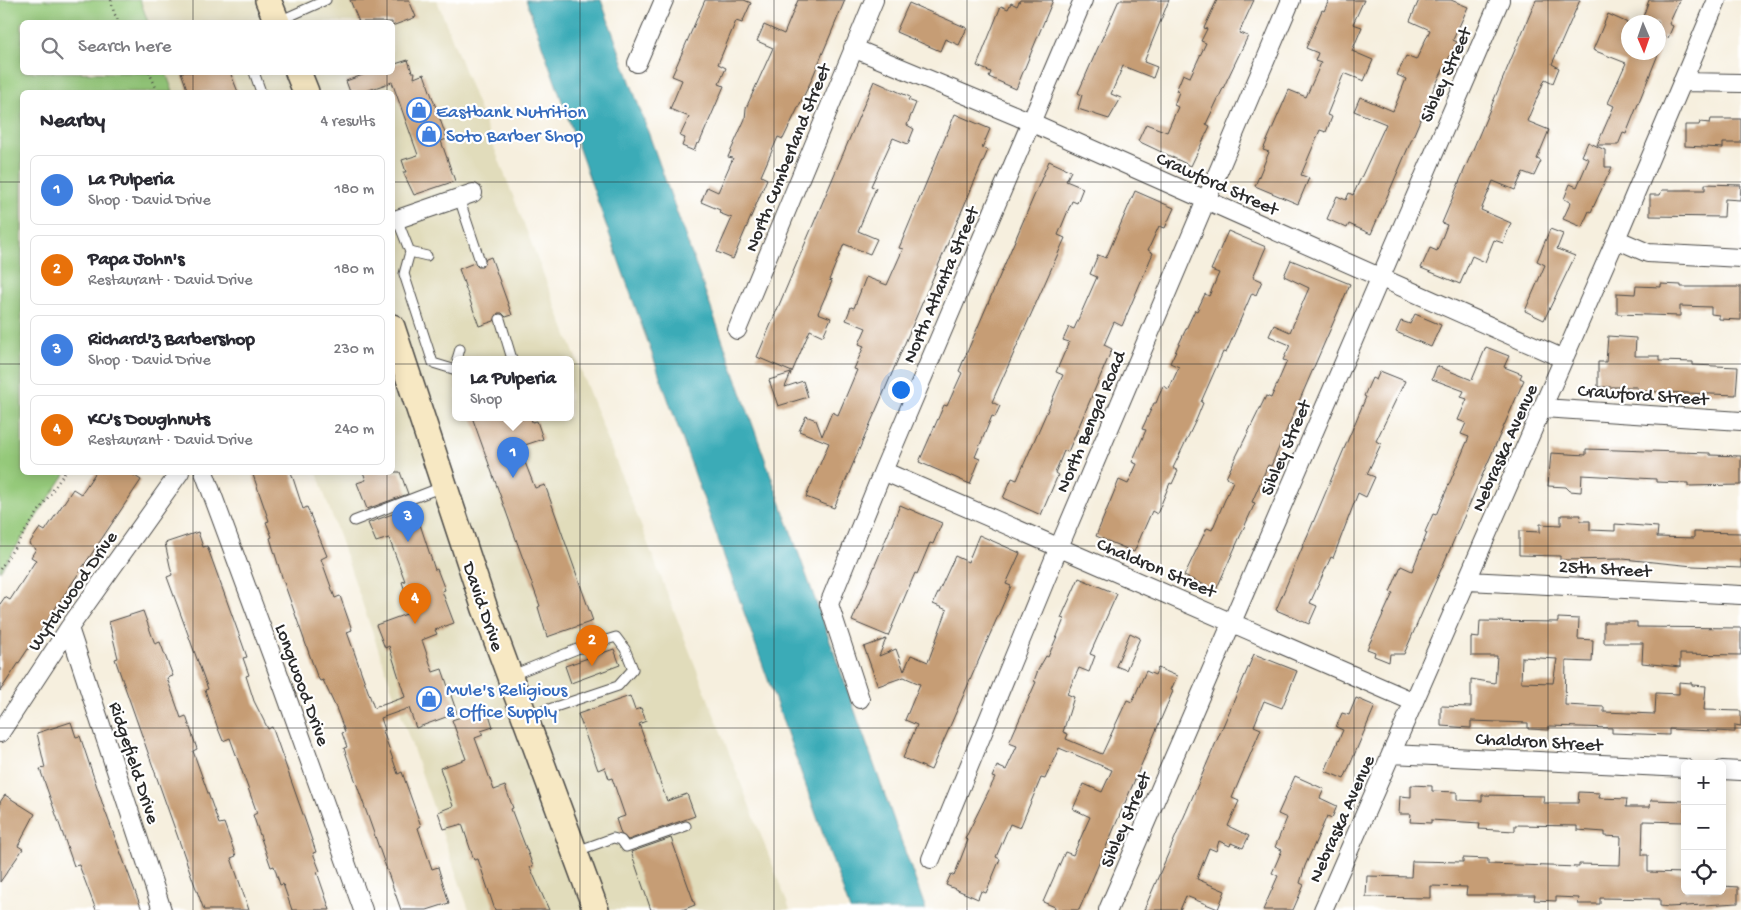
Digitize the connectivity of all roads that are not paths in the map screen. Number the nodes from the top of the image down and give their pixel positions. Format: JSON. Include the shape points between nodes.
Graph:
{"nodes":[{"id":1,"x":326,"y":0,"type":"edge"},
{"id":2,"x":664,"y":0,"type":"edge"},
{"id":3,"x":874,"y":0,"type":"edge"},
{"id":4,"x":1083,"y":0,"type":"edge"},
{"id":5,"x":1290,"y":0,"type":"edge"},
{"id":6,"x":1500,"y":0,"type":"edge"},
{"id":7,"x":1717,"y":0,"type":"edge"},
{"id":8,"x":278,"y":14,"type":"edge"},
{"id":9,"x":853,"y":48,"type":"junction"},
{"id":10,"x":637,"y":63,"type":"dead end"},
{"id":11,"x":255,"y":75,"type":"edge"},
{"id":12,"x":299,"y":75,"type":"edge"},
{"id":13,"x":303,"y":75,"type":"edge"},
{"id":14,"x":1682,"y":82,"type":"junction"},
{"id":15,"x":1741,"y":83,"type":"edge"},
{"id":16,"x":260,"y":90,"type":"edge"},
{"id":17,"x":306,"y":90,"type":"edge"},
{"id":18,"x":306,"y":90,"type":"edge"},
{"id":19,"x":1031,"y":123,"type":"junction"},
{"id":20,"x":466,"y":196,"type":"joint"},
{"id":21,"x":1206,"y":200,"type":"junction"},
{"id":22,"x":395,"y":220,"type":"edge"},
{"id":23,"x":1616,"y":239,"type":"junction"},
{"id":24,"x":410,"y":252,"type":"junction"},
{"id":25,"x":427,"y":256,"type":"dead end"},
{"id":26,"x":1741,"y":258,"type":"edge"},
{"id":27,"x":480,"y":261,"type":"dead end"},
{"id":28,"x":1379,"y":276,"type":"junction"},
{"id":29,"x":500,"y":319,"type":"dead end"},
{"id":30,"x":737,"y":330,"type":"dead end"},
{"id":31,"x":395,"y":336,"type":"edge"},
{"id":32,"x":460,"y":349,"type":"dead end"},
{"id":33,"x":458,"y":356,"type":"edge"},
{"id":34,"x":511,"y":356,"type":"edge"},
{"id":35,"x":1564,"y":359,"type":"junction"},
{"id":36,"x":452,"y":367,"type":"edge"},
{"id":37,"x":1543,"y":408,"type":"junction"},
{"id":38,"x":1741,"y":421,"type":"edge"},
{"id":39,"x":883,"y":471,"type":"junction"},
{"id":40,"x":178,"y":475,"type":"edge"},
{"id":41,"x":205,"y":475,"type":"edge"},
{"id":42,"x":445,"y":486,"type":"junction"},
{"id":43,"x":354,"y":521,"type":"dead end"},
{"id":44,"x":1059,"y":547,"type":"junction"},
{"id":45,"x":1468,"y":581,"type":"junction"},
{"id":46,"x":1741,"y":595,"type":"edge"},
{"id":47,"x":1232,"y":622,"type":"junction"},
{"id":48,"x":69,"y":628,"type":"junction"},
{"id":49,"x":510,"y":676,"type":"junction"},
{"id":50,"x":860,"y":699,"type":"dead end"},
{"id":51,"x":1414,"y":702,"type":"junction"},
{"id":52,"x":525,"y":717,"type":"junction"},
{"id":53,"x":0,"y":732,"type":"edge"},
{"id":54,"x":1391,"y":754,"type":"junction"},
{"id":55,"x":1681,"y":768,"type":"edge"},
{"id":56,"x":1726,"y":770,"type":"edge"},
{"id":57,"x":1741,"y":771,"type":"edge"},
{"id":58,"x":686,"y":826,"type":"dead end"},
{"id":59,"x":574,"y":852,"type":"junction"},
{"id":60,"x":931,"y":860,"type":"dead end"},
{"id":61,"x":162,"y":910,"type":"edge"},
{"id":62,"x":363,"y":910,"type":"edge"},
{"id":63,"x":596,"y":910,"type":"edge"},
{"id":64,"x":1108,"y":910,"type":"edge"},
{"id":65,"x":1323,"y":910,"type":"edge"}],
"edges":[{"from":1,"to":8,"type":"lane"},
{"from":2,"to":10,"type":"street"},
{"from":3,"to":9,"type":"street","name":"North Cumberland Street"},
{"from":4,"to":19,"type":"street","name":"North Atlanta Street"},
{"from":5,"to":21,"type":"street","name":"North Bengal Road"},
{"from":6,"to":28,"type":"street","name":"Sibley Street"},
{"from":7,"to":14,"type":"street","name":"Nebraska Avenue"},
{"from":9,"to":19,"type":"street","name":"Crawford Street"},
{"from":9,"to":30,"type":"street","name":"North Cumberland Street"},
{"from":11,"to":16,"type":"lane"},
{"from":12,"to":17,"type":"main road"},
{"from":13,"to":18,"type":"main road"},
{"from":14,"to":15,"type":"street"},
{"from":14,"to":23,"type":"street","name":"Nebraska Avenue"},
{"from":19,"to":21,"type":"street","name":"Crawford Street"},
{"from":19,"to":39,"type":"street","name":"North Atlanta Street"},
{"from":20,"to":22,"type":"street"},
{"from":20,"to":27,"type":"lane"},
{"from":21,"to":28,"type":"street","name":"Crawford Street"},
{"from":21,"to":44,"type":"street","name":"North Bengal Road"},
{"from":22,"to":24,"type":"lane"},
{"from":23,"to":26,"type":"street","via":[[1648,253]]},
{"from":23,"to":35,"type":"street","name":"Nebraska Avenue"},
{"from":24,"to":25,"type":"lane"},
{"from":24,"to":36,"type":"lane","via":[[404,274],[433,363]]},
{"from":28,"to":35,"type":"street","name":"Crawford Street"},
{"from":28,"to":47,"type":"street","name":"Sibley Street"},
{"from":29,"to":34,"type":"lane"},
{"from":31,"to":42,"type":"main road","name":"David Drive"},
{"from":32,"to":33,"type":"lane"},
{"from":35,"to":37,"type":"street","name":"Nebraska Avenue"},
{"from":37,"to":38,"type":"street","name":"Crawford Street"},
{"from":37,"to":45,"type":"street","name":"Nebraska Avenue"},
{"from":39,"to":44,"type":"street","name":"Chaldron Street"},
{"from":39,"to":50,"type":"street","name":"North Atlanta Street","via":[[829,604]]},
{"from":40,"to":48,"type":"street","name":"Wytchwood Drive"},
{"from":41,"to":62,"type":"street","name":"Longwood Drive"},
{"from":42,"to":43,"type":"lane"},
{"from":42,"to":49,"type":"main road","name":"David Drive"},
{"from":44,"to":47,"type":"street","name":"Chaldron Street"},
{"from":44,"to":60,"type":"street","name":"North Bengal Road"},
{"from":45,"to":46,"type":"street","name":"25th Street"},
{"from":45,"to":51,"type":"street","name":"Nebraska Avenue"},
{"from":47,"to":51,"type":"street","name":"Chaldron Street"},
{"from":47,"to":64,"type":"street","name":"Sibley Street"},
{"from":48,"to":53,"type":"street","name":"Wytchwood Drive"},
{"from":48,"to":61,"type":"street","name":"Ridgefield Drive"},
{"from":49,"to":52,"type":"main road","name":"David Drive"},
{"from":49,"to":52,"type":"lane","via":[[616,637],[625,648],[633,669],[618,686]]},
{"from":51,"to":54,"type":"street","name":"Nebraska Avenue"},
{"from":52,"to":59,"type":"main road","name":"David Drive"},
{"from":54,"to":55,"type":"street","name":"Chaldron Street"},
{"from":54,"to":65,"type":"street","name":"Nebraska Avenue"},
{"from":56,"to":57,"type":"street"},
{"from":58,"to":59,"type":"lane","via":[[626,847],[621,840],[613,838]]},
{"from":59,"to":63,"type":"main road","name":"David Drive"}]}
